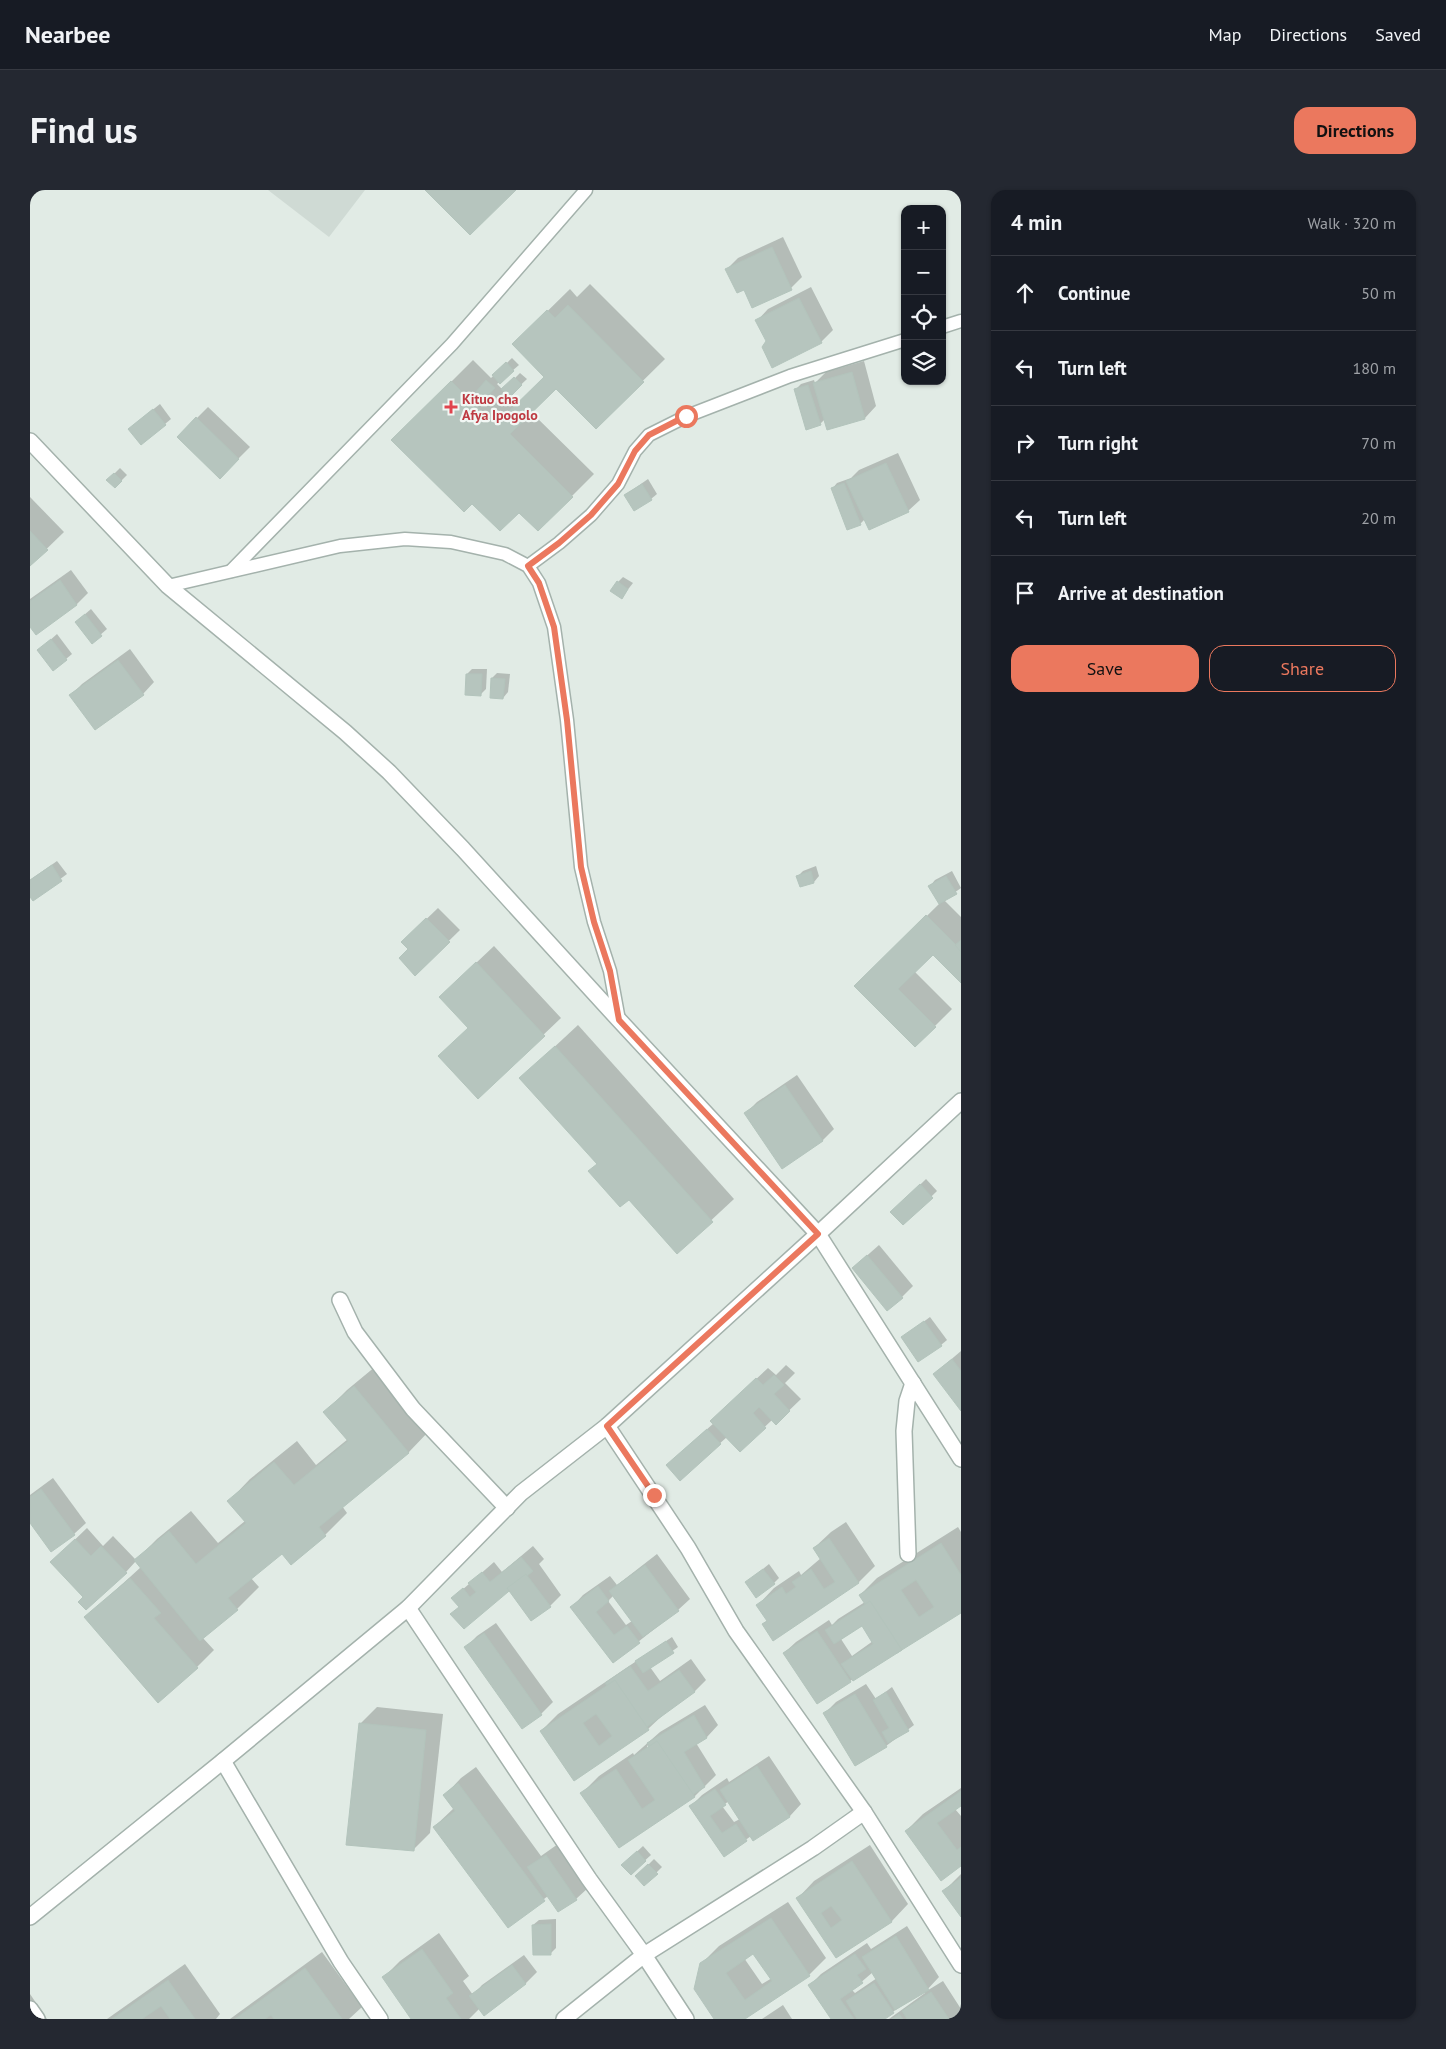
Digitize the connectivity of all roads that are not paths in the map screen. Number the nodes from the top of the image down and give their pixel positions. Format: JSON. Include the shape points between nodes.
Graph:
{"nodes":[{"id":1,"x":586,"y":190,"type":"edge"},
{"id":2,"x":961,"y":321,"type":"edge"},
{"id":3,"x":946,"y":326,"type":"edge"},
{"id":4,"x":901,"y":341,"type":"edge"},
{"id":5,"x":30,"y":441,"type":"edge"},
{"id":6,"x":528,"y":566,"type":"junction"},
{"id":7,"x":231,"y":571,"type":"junction"},
{"id":8,"x":168,"y":586,"type":"junction"},
{"id":9,"x":619,"y":1020,"type":"junction"},
{"id":10,"x":961,"y":1100,"type":"edge"},
{"id":11,"x":818,"y":1234,"type":"junction"},
{"id":12,"x":340,"y":1300,"type":"dead end"},
{"id":13,"x":913,"y":1383,"type":"junction"},
{"id":14,"x":607,"y":1426,"type":"junction"},
{"id":15,"x":961,"y":1459,"type":"edge"},
{"id":16,"x":507,"y":1508,"type":"junction"},
{"id":17,"x":908,"y":1554,"type":"dead end"},
{"id":18,"x":408,"y":1608,"type":"junction"},
{"id":19,"x":223,"y":1761,"type":"junction"},
{"id":20,"x":864,"y":1812,"type":"junction"},
{"id":21,"x":30,"y":1917,"type":"edge"},
{"id":22,"x":644,"y":1956,"type":"junction"},
{"id":23,"x":961,"y":1965,"type":"edge"},
{"id":24,"x":30,"y":2009,"type":"edge"},
{"id":25,"x":37,"y":2019,"type":"edge"},
{"id":26,"x":380,"y":2019,"type":"edge"},
{"id":27,"x":564,"y":2019,"type":"edge"},
{"id":28,"x":686,"y":2019,"type":"edge"}],
"edges":[{"from":1,"to":7,"type":"lane","via":[[452,344]]},
{"from":2,"to":3,"type":"lane"},
{"from":4,"to":6,"type":"lane","via":[[790,376],[686,416],[649,435],[635,451],[618,484],[591,515]]},
{"from":5,"to":8,"type":"street"},
{"from":6,"to":7,"type":"lane","via":[[505,554],[451,542],[405,539],[340,546]]},
{"from":6,"to":9,"type":"lane","via":[[539,583],[554,627],[567,720],[581,867],[610,971]]},
{"from":7,"to":8,"type":"lane"},
{"from":8,"to":9,"type":"street","via":[[389,772]]},
{"from":9,"to":11,"type":"street"},
{"from":10,"to":11,"type":"street"},
{"from":11,"to":13,"type":"street"},
{"from":11,"to":14,"type":"street"},
{"from":12,"to":16,"type":"street","via":[[355,1332],[413,1409]]},
{"from":13,"to":15,"type":"street"},
{"from":13,"to":17,"type":"street","via":[[904,1431]]},
{"from":14,"to":16,"type":"street","via":[[521,1493]]},
{"from":14,"to":20,"type":"street","via":[[688,1548],[736,1631]]},
{"from":16,"to":18,"type":"street"},
{"from":18,"to":19,"type":"street"},
{"from":18,"to":22,"type":"street"},
{"from":19,"to":21,"type":"street"},
{"from":19,"to":26,"type":"street","via":[[341,1962]]},
{"from":20,"to":22,"type":"street"},
{"from":20,"to":23,"type":"street"},
{"from":22,"to":27,"type":"street"},
{"from":22,"to":28,"type":"street"},
{"from":24,"to":25,"type":"street"}]}
